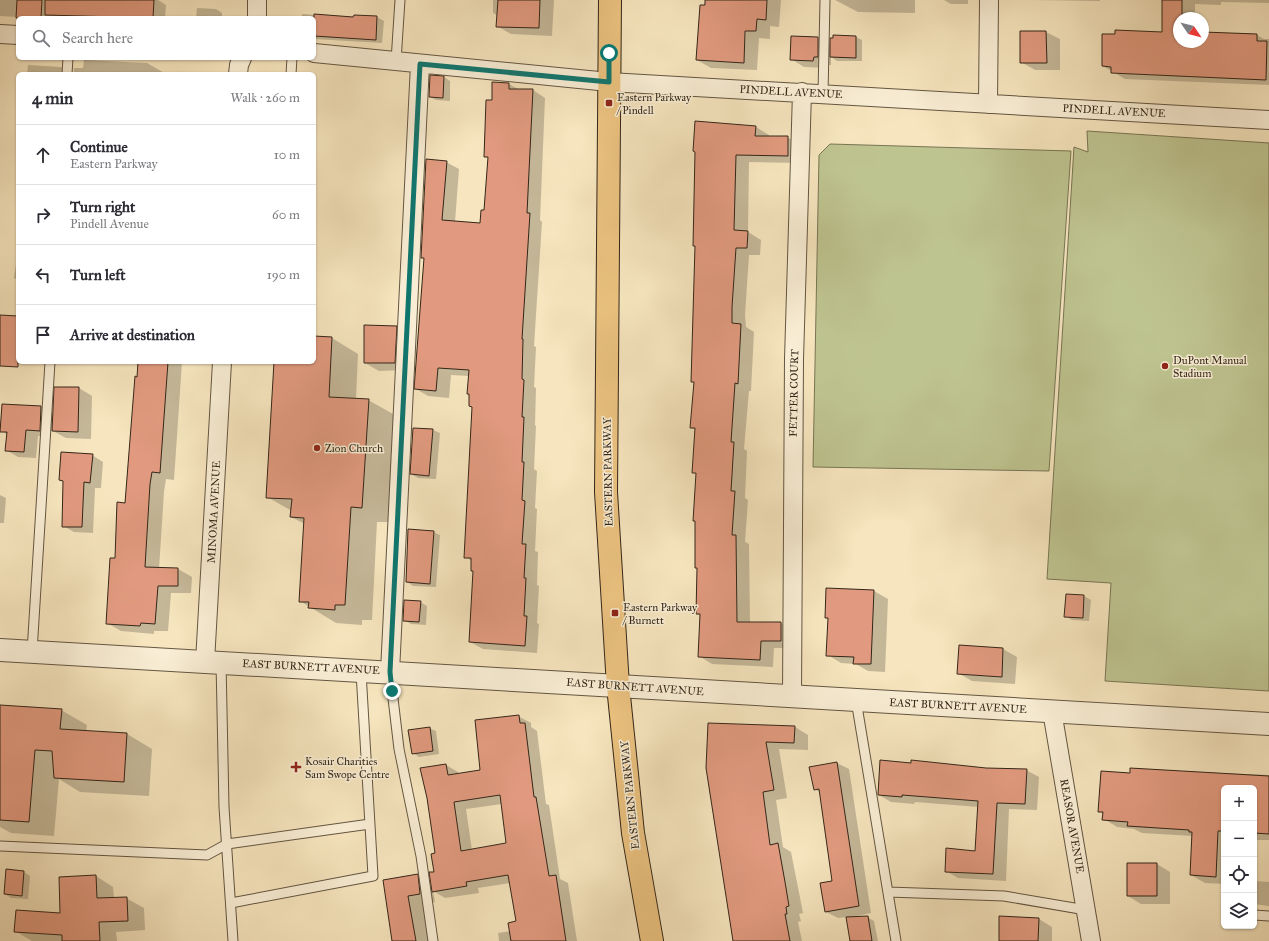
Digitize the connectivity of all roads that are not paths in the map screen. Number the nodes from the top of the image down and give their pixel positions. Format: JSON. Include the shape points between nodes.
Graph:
{"nodes":[{"id":1,"x":257,"y":0,"type":"edge"},
{"id":2,"x":400,"y":0,"type":"edge"},
{"id":3,"x":610,"y":0,"type":"edge"},
{"id":4,"x":825,"y":0,"type":"edge"},
{"id":5,"x":988,"y":0,"type":"edge"},
{"id":6,"x":257,"y":16,"type":"edge"},
{"id":7,"x":0,"y":34,"type":"edge"},
{"id":8,"x":16,"y":35,"type":"edge"},
{"id":9,"x":316,"y":53,"type":"edge"},
{"id":10,"x":68,"y":60,"type":"edge"},
{"id":11,"x":241,"y":60,"type":"edge"},
{"id":12,"x":292,"y":60,"type":"edge"},
{"id":13,"x":396,"y":61,"type":"junction"},
{"id":14,"x":420,"y":64,"type":"junction"},
{"id":15,"x":67,"y":72,"type":"edge"},
{"id":16,"x":238,"y":72,"type":"edge"},
{"id":17,"x":291,"y":72,"type":"edge"},
{"id":18,"x":609,"y":82,"type":"junction"},
{"id":19,"x":802,"y":92,"type":"junction"},
{"id":20,"x":823,"y":94,"type":"junction"},
{"id":21,"x":988,"y":104,"type":"junction"},
{"id":22,"x":1269,"y":120,"type":"edge"},
{"id":23,"x":50,"y":364,"type":"edge"},
{"id":24,"x":222,"y":364,"type":"edge"},
{"id":25,"x":0,"y":650,"type":"edge"},
{"id":26,"x":32,"y":652,"type":"junction"},
{"id":27,"x":213,"y":662,"type":"junction"},
{"id":28,"x":361,"y":670,"type":"junction"},
{"id":29,"x":390,"y":672,"type":"junction"},
{"id":30,"x":618,"y":686,"type":"junction"},
{"id":31,"x":792,"y":695,"type":"junction"},
{"id":32,"x":856,"y":700,"type":"junction"},
{"id":33,"x":1052,"y":711,"type":"junction"},
{"id":34,"x":1269,"y":724,"type":"edge"},
{"id":35,"x":370,"y":824,"type":"junction"},
{"id":36,"x":227,"y":844,"type":"junction"},
{"id":37,"x":0,"y":846,"type":"edge"},
{"id":38,"x":888,"y":892,"type":"junction"},
{"id":39,"x":231,"y":903,"type":"junction"},
{"id":40,"x":1086,"y":910,"type":"junction"},
{"id":41,"x":1257,"y":915,"type":"edge"},
{"id":42,"x":1269,"y":916,"type":"edge"},
{"id":43,"x":233,"y":941,"type":"edge"},
{"id":44,"x":433,"y":941,"type":"edge"},
{"id":45,"x":652,"y":941,"type":"edge"},
{"id":46,"x":896,"y":941,"type":"edge"},
{"id":47,"x":1092,"y":941,"type":"edge"}],
"edges":[{"from":1,"to":6,"type":"street"},
{"from":2,"to":13,"type":"lane"},
{"from":3,"to":18,"type":"main road","name":"EASTERN PARKWAY"},
{"from":4,"to":20,"type":"lane"},
{"from":5,"to":21,"type":"street"},
{"from":7,"to":8,"type":"street"},
{"from":9,"to":13,"type":"street","name":"PINDELL AVENUE"},
{"from":10,"to":15,"type":"lane"},
{"from":11,"to":16,"type":"street"},
{"from":12,"to":17,"type":"lane"},
{"from":13,"to":14,"type":"street","name":"PINDELL AVENUE"},
{"from":14,"to":18,"type":"street","name":"PINDELL AVENUE"},
{"from":14,"to":29,"type":"street"},
{"from":18,"to":19,"type":"street","name":"PINDELL AVENUE"},
{"from":18,"to":30,"type":"main road","name":"EASTERN PARKWAY","via":[[606,492]]},
{"from":19,"to":20,"type":"street","name":"PINDELL AVENUE"},
{"from":19,"to":31,"type":"street","name":"FETTER COURT","via":[[794,359]]},
{"from":20,"to":21,"type":"street","name":"PINDELL AVENUE"},
{"from":21,"to":22,"type":"street","name":"PINDELL AVENUE"},
{"from":23,"to":26,"type":"lane"},
{"from":24,"to":27,"type":"street","name":"MINOMA AVENUE"},
{"from":25,"to":26,"type":"street","name":"EAST BURNETT AVENUE"},
{"from":26,"to":27,"type":"street","name":"EAST BURNETT AVENUE"},
{"from":27,"to":28,"type":"street","name":"EAST BURNETT AVENUE"},
{"from":27,"to":36,"type":"lane","via":[[221,699]]},
{"from":28,"to":29,"type":"street","name":"EAST BURNETT AVENUE"},
{"from":28,"to":35,"type":"lane"},
{"from":29,"to":30,"type":"street","name":"EAST BURNETT AVENUE"},
{"from":29,"to":44,"type":"lane","via":[[399,749],[421,856]]},
{"from":30,"to":31,"type":"street","name":"EAST BURNETT AVENUE"},
{"from":30,"to":45,"type":"main road","name":"EASTERN PARKWAY","via":[[633,833]]},
{"from":31,"to":32,"type":"street","name":"EAST BURNETT AVENUE"},
{"from":32,"to":33,"type":"street","name":"EAST BURNETT AVENUE"},
{"from":32,"to":38,"type":"lane"},
{"from":33,"to":34,"type":"street","name":"EAST BURNETT AVENUE"},
{"from":33,"to":40,"type":"street","name":"REASOR AVENUE"},
{"from":35,"to":36,"type":"lane"},
{"from":35,"to":39,"type":"lane","via":[[373,876]]},
{"from":36,"to":37,"type":"lane","via":[[207,855]]},
{"from":36,"to":39,"type":"lane"},
{"from":38,"to":40,"type":"lane","via":[[1004,896]]},
{"from":38,"to":46,"type":"lane"},
{"from":39,"to":43,"type":"lane"},
{"from":40,"to":47,"type":"street","name":"REASOR AVENUE"},
{"from":41,"to":42,"type":"lane"}]}
